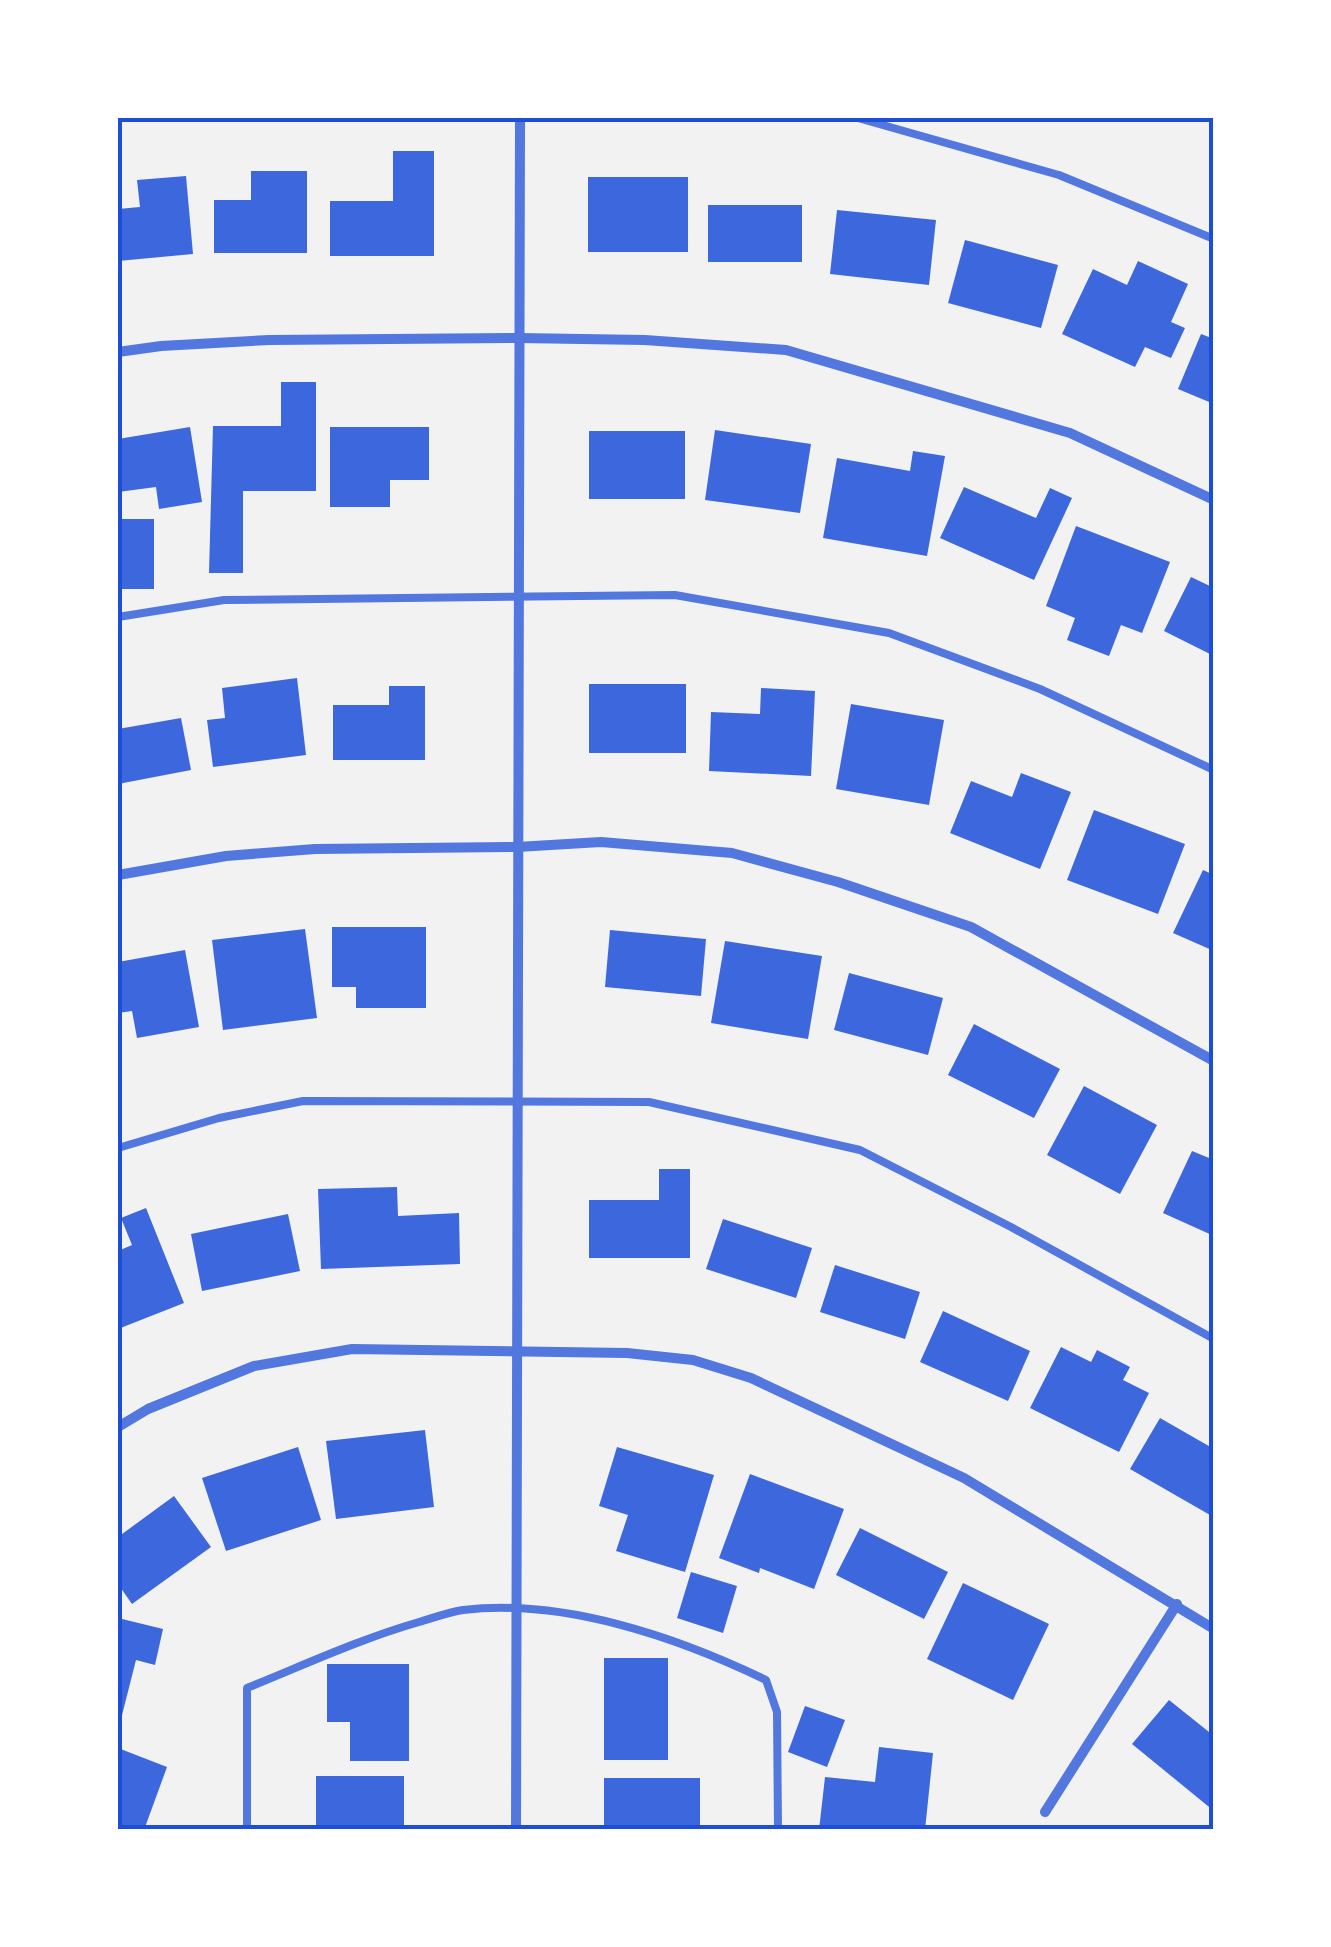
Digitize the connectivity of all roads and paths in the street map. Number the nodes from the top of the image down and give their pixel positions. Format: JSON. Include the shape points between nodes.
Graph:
{"nodes":[{"id":1,"x":520,"y":118,"type":"edge"},
{"id":2,"x":858,"y":118,"type":"edge"},
{"id":3,"x":1214,"y":239,"type":"edge"},
{"id":4,"x":519,"y":338,"type":"junction"},
{"id":5,"x":118,"y":352,"type":"edge"},
{"id":6,"x":1214,"y":500,"type":"edge"},
{"id":7,"x":518,"y":595,"type":"junction"},
{"id":8,"x":118,"y":617,"type":"edge"},
{"id":9,"x":1214,"y":770,"type":"edge"},
{"id":10,"x":517,"y":847,"type":"junction"},
{"id":11,"x":118,"y":876,"type":"edge"},
{"id":12,"x":1214,"y":1062,"type":"edge"},
{"id":13,"x":518,"y":1100,"type":"junction"},
{"id":14,"x":118,"y":1148,"type":"edge"},
{"id":15,"x":1214,"y":1339,"type":"edge"},
{"id":16,"x":517,"y":1350,"type":"junction"},
{"id":17,"x":118,"y":1427,"type":"edge"},
{"id":18,"x":1177,"y":1604,"type":"junction"},
{"id":19,"x":516,"y":1607,"type":"junction"},
{"id":20,"x":1214,"y":1629,"type":"edge"},
{"id":21,"x":1044,"y":1812,"type":"dead end"},
{"id":22,"x":247,"y":1830,"type":"edge"},
{"id":23,"x":516,"y":1830,"type":"edge"},
{"id":24,"x":778,"y":1830,"type":"edge"}],
"edges":[{"from":1,"to":4,"type":"street"},
{"from":2,"to":3,"type":"lane","via":[[1059,175]]},
{"from":4,"to":5,"type":"street","via":[[268,340]]},
{"from":4,"to":6,"type":"street","via":[[786,350],[1070,433]]},
{"from":4,"to":7,"type":"street"},
{"from":7,"to":8,"type":"lane","via":[[224,600]]},
{"from":7,"to":9,"type":"lane","via":[[675,595],[889,634],[1040,689]]},
{"from":7,"to":10,"type":"street"},
{"from":10,"to":11,"type":"street","via":[[297,850]]},
{"from":10,"to":12,"type":"street","via":[[601,842],[732,853],[838,882],[971,926]]},
{"from":10,"to":13,"type":"street"},
{"from":13,"to":14,"type":"lane","via":[[303,1101]]},
{"from":13,"to":15,"type":"lane","via":[[649,1102],[860,1150]]},
{"from":13,"to":16,"type":"street"},
{"from":16,"to":17,"type":"street","via":[[352,1348],[254,1366],[148,1408]]},
{"from":16,"to":18,"type":"street","via":[[693,1360],[751,1378],[964,1478]]},
{"from":16,"to":19,"type":"street"},
{"from":18,"to":20,"type":"street"},
{"from":18,"to":21,"type":"street"},
{"from":19,"to":22,"type":"lane","via":[[460,1610],[394,1629],[247,1688]]},
{"from":19,"to":23,"type":"street"},
{"from":19,"to":24,"type":"lane","via":[[701,1648],[766,1680],[777,1712]]}]}
